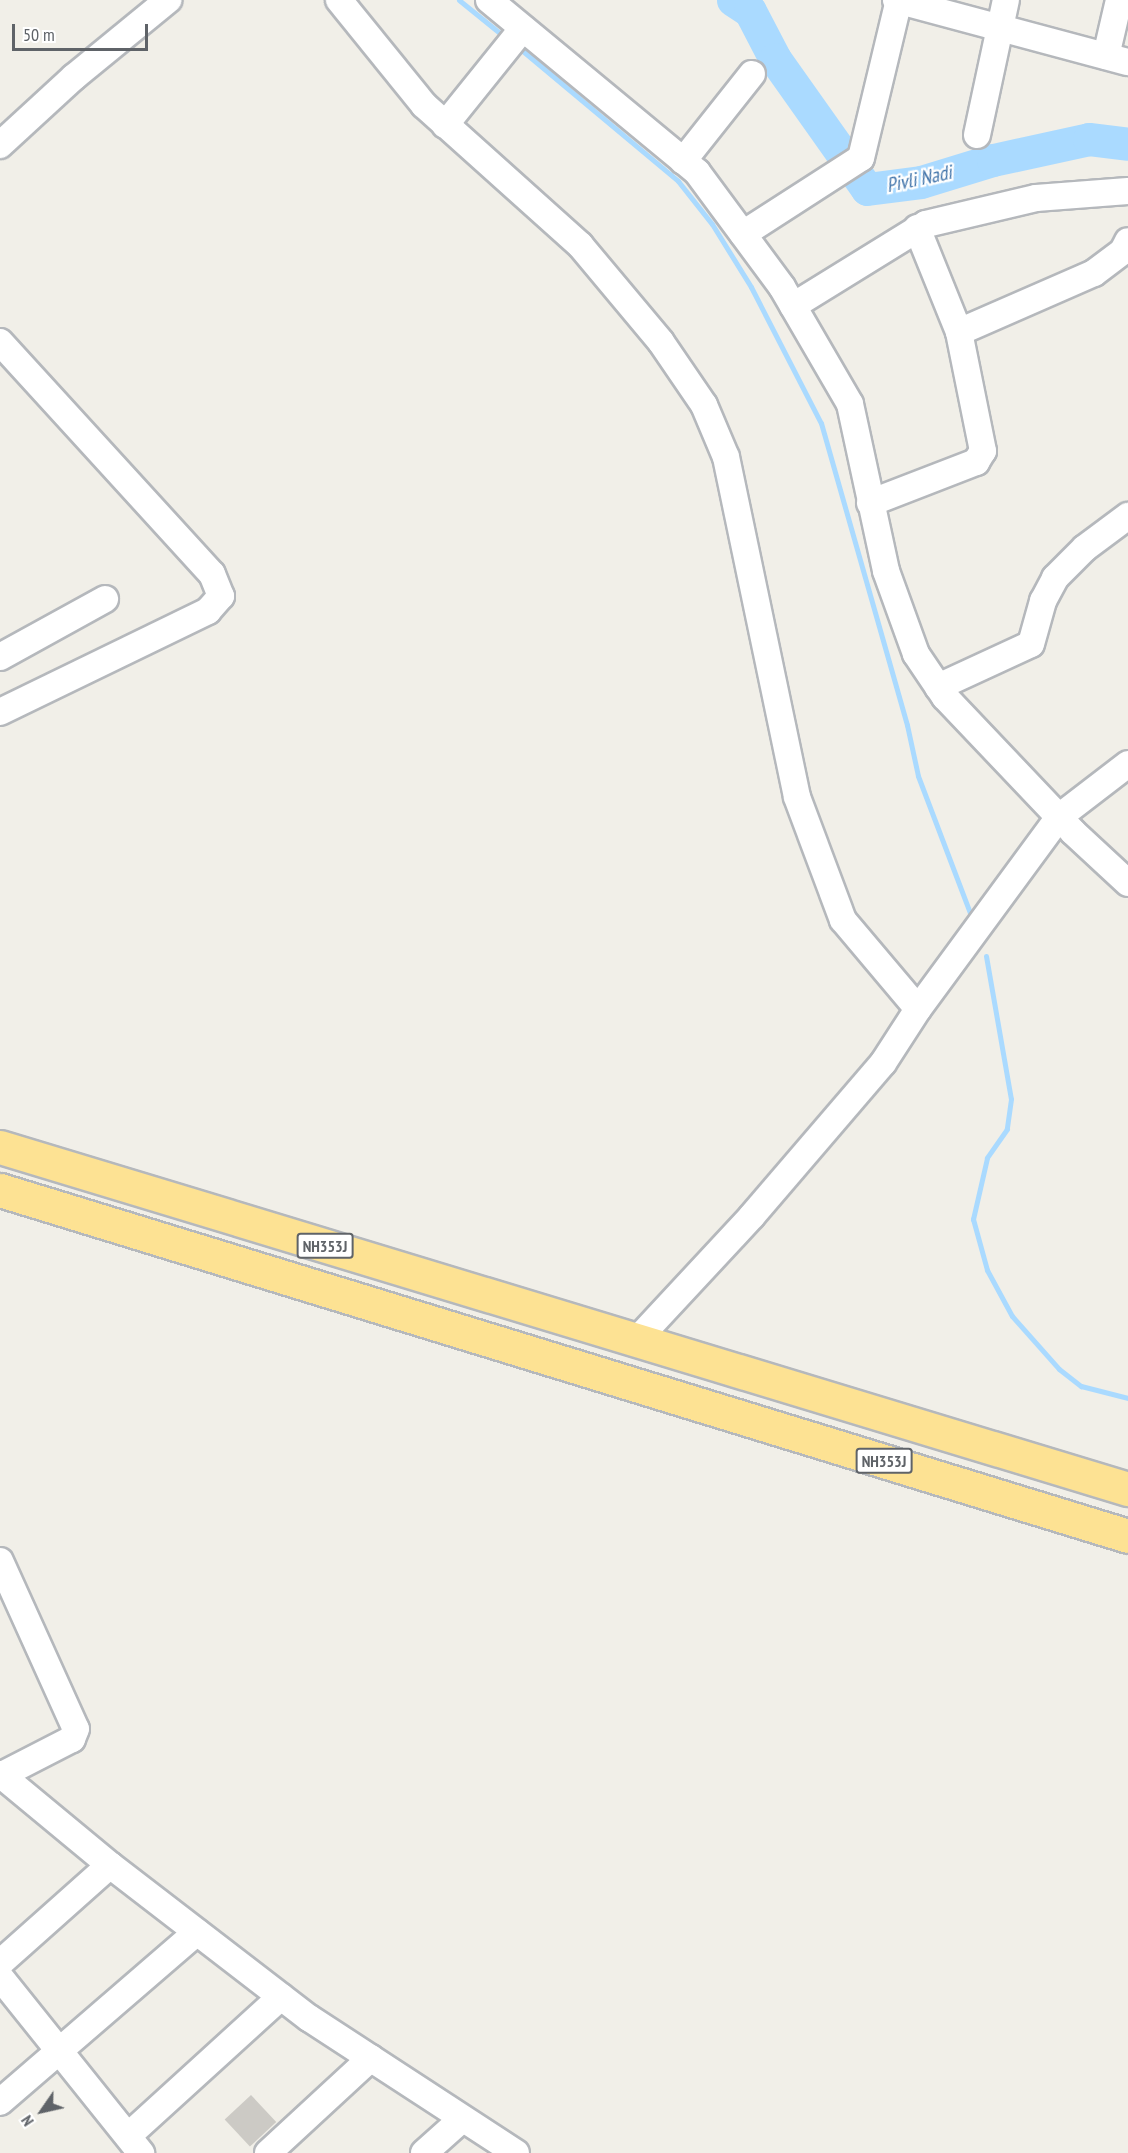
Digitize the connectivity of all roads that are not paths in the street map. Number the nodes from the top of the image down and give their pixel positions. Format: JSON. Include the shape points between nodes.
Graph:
{"nodes":[{"id":1,"x":168,"y":0,"type":"edge"},
{"id":2,"x":339,"y":0,"type":"edge"},
{"id":3,"x":489,"y":0,"type":"edge"},
{"id":4,"x":898,"y":0,"type":"edge"},
{"id":5,"x":1006,"y":0,"type":"edge"},
{"id":6,"x":1119,"y":0,"type":"edge"},
{"id":7,"x":523,"y":28,"type":"junction"},
{"id":8,"x":1000,"y":28,"type":"junction"},
{"id":9,"x":1117,"y":59,"type":"edge"},
{"id":10,"x":752,"y":74,"type":"dead end"},
{"id":11,"x":445,"y":125,"type":"junction"},
{"id":12,"x":977,"y":135,"type":"dead end"},
{"id":13,"x":0,"y":145,"type":"edge"},
{"id":14,"x":684,"y":161,"type":"junction"},
{"id":15,"x":1128,"y":190,"type":"edge"},
{"id":16,"x":917,"y":228,"type":"junction"},
{"id":17,"x":743,"y":234,"type":"junction"},
{"id":18,"x":1128,"y":241,"type":"edge"},
{"id":19,"x":793,"y":306,"type":"junction"},
{"id":20,"x":959,"y":332,"type":"junction"},
{"id":21,"x":0,"y":342,"type":"edge"},
{"id":22,"x":870,"y":503,"type":"junction"},
{"id":23,"x":1128,"y":516,"type":"edge"},
{"id":24,"x":105,"y":599,"type":"dead end"},
{"id":25,"x":0,"y":657,"type":"edge"},
{"id":26,"x":938,"y":687,"type":"junction"},
{"id":27,"x":0,"y":712,"type":"edge"},
{"id":28,"x":1128,"y":764,"type":"edge"},
{"id":29,"x":1059,"y":818,"type":"junction"},
{"id":30,"x":1126,"y":876,"type":"edge"},
{"id":31,"x":918,"y":1009,"type":"junction"},
{"id":32,"x":0,"y":1147,"type":"edge"},
{"id":33,"x":0,"y":1190,"type":"edge"},
{"id":34,"x":643,"y":1343,"type":"junction"},
{"id":35,"x":1128,"y":1489,"type":"edge"},
{"id":36,"x":1128,"y":1536,"type":"edge"},
{"id":37,"x":0,"y":1561,"type":"edge"},
{"id":38,"x":1,"y":1775,"type":"edge"},
{"id":39,"x":110,"y":1865,"type":"junction"},
{"id":40,"x":197,"y":1932,"type":"junction"},
{"id":41,"x":0,"y":1963,"type":"edge"},
{"id":42,"x":0,"y":1977,"type":"edge"},
{"id":43,"x":281,"y":1997,"type":"junction"},
{"id":44,"x":60,"y":2052,"type":"junction"},
{"id":45,"x":371,"y":2058,"type":"junction"},
{"id":46,"x":0,"y":2102,"type":"edge"},
{"id":47,"x":462,"y":2119,"type":"junction"},
{"id":48,"x":135,"y":2144,"type":"edge"},
{"id":49,"x":268,"y":2153,"type":"edge"},
{"id":50,"x":424,"y":2153,"type":"edge"},
{"id":51,"x":516,"y":2153,"type":"edge"}],
"edges":[{"from":1,"to":13,"type":"street","via":[[74,77]]},
{"from":2,"to":11,"type":"street","via":[[424,105]]},
{"from":3,"to":7,"type":"street"},
{"from":4,"to":8,"type":"street"},
{"from":4,"to":17,"type":"street","via":[[861,158]]},
{"from":5,"to":8,"type":"street"},
{"from":6,"to":9,"type":"street"},
{"from":7,"to":11,"type":"street"},
{"from":7,"to":14,"type":"street"},
{"from":8,"to":9,"type":"street"},
{"from":8,"to":12,"type":"street"},
{"from":10,"to":14,"type":"street"},
{"from":11,"to":31,"type":"street","via":[[580,245],[661,342],[704,405],[726,457],[797,797],[843,920]]},
{"from":14,"to":17,"type":"street","via":[[697,172]]},
{"from":15,"to":16,"type":"street","via":[[1036,198]]},
{"from":16,"to":19,"type":"street"},
{"from":16,"to":20,"type":"street"},
{"from":17,"to":19,"type":"street"},
{"from":18,"to":20,"type":"street","via":[[1123,251],[1094,273]]},
{"from":19,"to":22,"type":"street","via":[[850,404]]},
{"from":20,"to":22,"type":"street","via":[[982,442],[980,458]]},
{"from":21,"to":27,"type":"street","via":[[212,574],[221,596],[208,610]]},
{"from":22,"to":26,"type":"street","via":[[886,571],[916,654]]},
{"from":23,"to":26,"type":"street","via":[[1085,548],[1055,578],[1043,601],[1031,644]]},
{"from":24,"to":25,"type":"street"},
{"from":26,"to":29,"type":"street"},
{"from":28,"to":29,"type":"street"},
{"from":29,"to":30,"type":"street"},
{"from":29,"to":31,"type":"street"},
{"from":31,"to":34,"type":"street","via":[[867,1081]]},
{"from":32,"to":34,"type":"highway","number":"NH353J"},
{"from":33,"to":36,"type":"highway","number":"NH353J"},
{"from":34,"to":35,"type":"highway","number":"NH353J"},
{"from":37,"to":38,"type":"street","via":[[76,1729],[72,1739]]},
{"from":38,"to":39,"type":"street"},
{"from":39,"to":40,"type":"street"},
{"from":39,"to":41,"type":"street"},
{"from":40,"to":43,"type":"street"},
{"from":40,"to":44,"type":"street"},
{"from":42,"to":44,"type":"street"},
{"from":43,"to":45,"type":"street"},
{"from":43,"to":48,"type":"street"},
{"from":44,"to":46,"type":"street"},
{"from":44,"to":48,"type":"street"},
{"from":45,"to":47,"type":"street"},
{"from":45,"to":49,"type":"street"},
{"from":47,"to":50,"type":"street"},
{"from":47,"to":51,"type":"street"}]}
